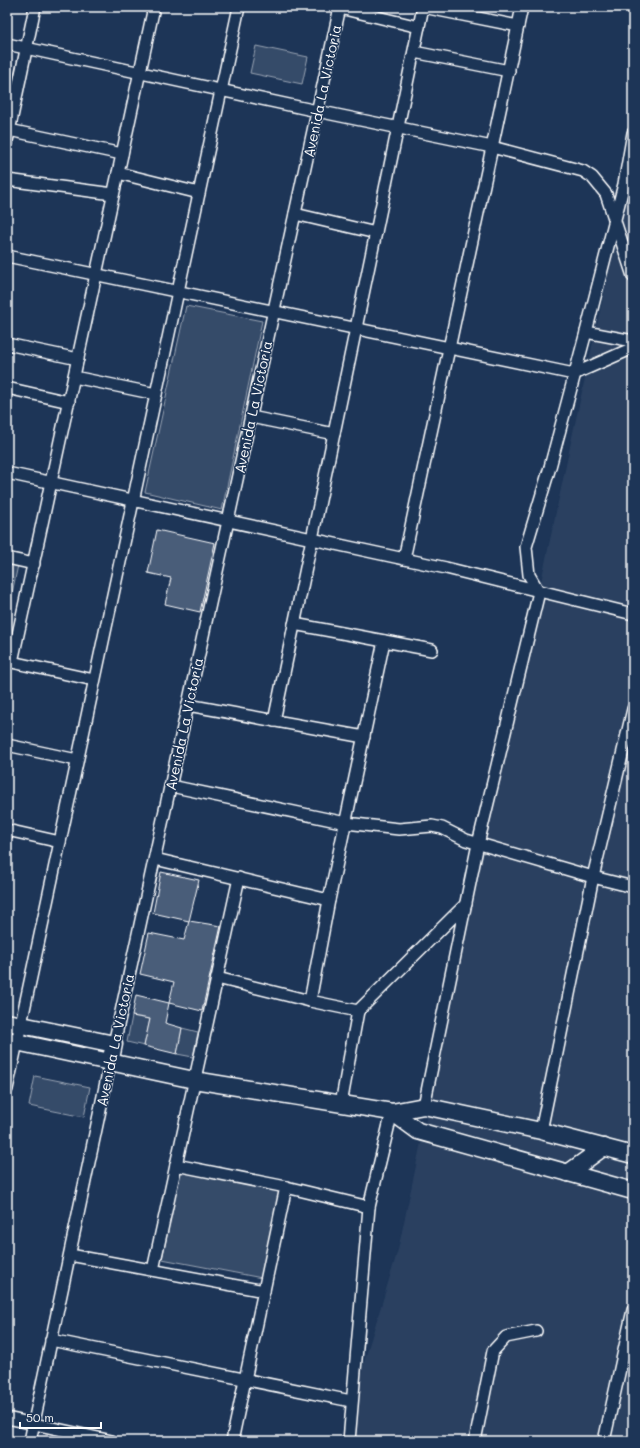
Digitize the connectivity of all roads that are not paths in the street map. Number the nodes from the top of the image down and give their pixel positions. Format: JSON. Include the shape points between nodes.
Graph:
{"nodes":[{"id":1,"x":35,"y":7,"type":"edge"},
{"id":2,"x":154,"y":7,"type":"edge"},
{"id":3,"x":239,"y":7,"type":"edge"},
{"id":4,"x":423,"y":7,"type":"edge"},
{"id":5,"x":522,"y":7,"type":"edge"},
{"id":6,"x":340,"y":8,"type":"edge"},
{"id":7,"x":518,"y":26,"type":"junction"},
{"id":8,"x":420,"y":27,"type":"junction"},
{"id":9,"x":7,"y":44,"type":"edge"},
{"id":10,"x":26,"y":48,"type":"junction"},
{"id":11,"x":414,"y":52,"type":"junction"},
{"id":12,"x":140,"y":72,"type":"junction"},
{"id":13,"x":509,"y":72,"type":"junction"},
{"id":14,"x":221,"y":90,"type":"junction"},
{"id":15,"x":318,"y":111,"type":"junction"},
{"id":16,"x":398,"y":128,"type":"junction"},
{"id":17,"x":9,"y":130,"type":"junction"},
{"id":18,"x":633,"y":133,"type":"edge"},
{"id":19,"x":7,"y":141,"type":"edge"},
{"id":20,"x":492,"y":147,"type":"junction"},
{"id":21,"x":122,"y":154,"type":"junction"},
{"id":22,"x":118,"y":173,"type":"junction"},
{"id":23,"x":7,"y":180,"type":"edge"},
{"id":24,"x":629,"y":184,"type":"edge"},
{"id":25,"x":199,"y":192,"type":"junction"},
{"id":26,"x":113,"y":194,"type":"junction"},
{"id":27,"x":295,"y":214,"type":"junction"},
{"id":28,"x":614,"y":221,"type":"junction"},
{"id":29,"x":376,"y":233,"type":"junction"},
{"id":30,"x":7,"y":256,"type":"edge"},
{"id":31,"x":96,"y":275,"type":"junction"},
{"id":32,"x":633,"y":276,"type":"edge"},
{"id":33,"x":178,"y":292,"type":"junction"},
{"id":34,"x":274,"y":312,"type":"junction"},
{"id":35,"x":356,"y":329,"type":"junction"},
{"id":36,"x":586,"y":332,"type":"junction"},
{"id":37,"x":633,"y":341,"type":"edge"},
{"id":38,"x":7,"y":344,"type":"edge"},
{"id":39,"x":449,"y":348,"type":"junction"},
{"id":40,"x":633,"y":348,"type":"edge"},
{"id":41,"x":78,"y":359,"type":"junction"},
{"id":42,"x":574,"y":374,"type":"junction"},
{"id":43,"x":74,"y":376,"type":"junction"},
{"id":44,"x":7,"y":388,"type":"edge"},
{"id":45,"x":156,"y":394,"type":"junction"},
{"id":46,"x":69,"y":402,"type":"junction"},
{"id":47,"x":251,"y":417,"type":"junction"},
{"id":48,"x":334,"y":434,"type":"junction"},
{"id":49,"x":7,"y":473,"type":"edge"},
{"id":50,"x":51,"y":482,"type":"junction"},
{"id":51,"x":133,"y":500,"type":"junction"},
{"id":52,"x":228,"y":521,"type":"junction"},
{"id":53,"x":312,"y":539,"type":"junction"},
{"id":54,"x":7,"y":558,"type":"edge"},
{"id":55,"x":404,"y":559,"type":"junction"},
{"id":56,"x":34,"y":564,"type":"junction"},
{"id":57,"x":539,"y":592,"type":"junction"},
{"id":58,"x":633,"y":614,"type":"edge"},
{"id":59,"x":294,"y":624,"type":"junction"},
{"id":60,"x":384,"y":641,"type":"junction"},
{"id":61,"x":432,"y":650,"type":"dead end"},
{"id":62,"x":10,"y":662,"type":"edge"},
{"id":63,"x":94,"y":680,"type":"junction"},
{"id":64,"x":188,"y":705,"type":"junction"},
{"id":65,"x":633,"y":709,"type":"edge"},
{"id":66,"x":274,"y":721,"type":"junction"},
{"id":67,"x":364,"y":737,"type":"junction"},
{"id":68,"x":7,"y":745,"type":"edge"},
{"id":69,"x":78,"y":760,"type":"junction"},
{"id":70,"x":171,"y":786,"type":"junction"},
{"id":71,"x":346,"y":822,"type":"junction"},
{"id":72,"x":7,"y":830,"type":"edge"},
{"id":73,"x":60,"y":842,"type":"junction"},
{"id":74,"x":478,"y":844,"type":"junction"},
{"id":75,"x":155,"y":859,"type":"junction"},
{"id":76,"x":593,"y":877,"type":"junction"},
{"id":77,"x":238,"y":878,"type":"junction"},
{"id":78,"x":633,"y":887,"type":"edge"},
{"id":79,"x":330,"y":900,"type":"junction"},
{"id":80,"x":466,"y":904,"type":"junction"},
{"id":81,"x":217,"y":978,"type":"junction"},
{"id":82,"x":310,"y":1001,"type":"junction"},
{"id":83,"x":358,"y":1011,"type":"junction"},
{"id":84,"x":14,"y":1023,"type":"edge"},
{"id":85,"x":12,"y":1041,"type":"edge"},
{"id":86,"x":114,"y":1044,"type":"junction"},
{"id":87,"x":110,"y":1063,"type":"junction"},
{"id":88,"x":194,"y":1080,"type":"junction"},
{"id":89,"x":7,"y":1089,"type":"edge"},
{"id":90,"x":341,"y":1104,"type":"junction"},
{"id":91,"x":424,"y":1106,"type":"junction"},
{"id":92,"x":392,"y":1112,"type":"junction"},
{"id":93,"x":541,"y":1131,"type":"junction"},
{"id":94,"x":604,"y":1148,"type":"junction"},
{"id":95,"x":633,"y":1155,"type":"edge"},
{"id":96,"x":176,"y":1165,"type":"junction"},
{"id":97,"x":568,"y":1173,"type":"junction"},
{"id":98,"x":286,"y":1187,"type":"junction"},
{"id":99,"x":633,"y":1191,"type":"edge"},
{"id":100,"x":369,"y":1207,"type":"junction"},
{"id":101,"x":70,"y":1255,"type":"junction"},
{"id":102,"x":152,"y":1270,"type":"junction"},
{"id":103,"x":264,"y":1291,"type":"junction"},
{"id":104,"x":633,"y":1310,"type":"edge"},
{"id":105,"x":536,"y":1331,"type":"dead end"},
{"id":106,"x":51,"y":1340,"type":"junction"},
{"id":107,"x":245,"y":1379,"type":"junction"},
{"id":108,"x":351,"y":1401,"type":"junction"},
{"id":109,"x":7,"y":1418,"type":"edge"},
{"id":110,"x":34,"y":1424,"type":"junction"},
{"id":111,"x":30,"y":1441,"type":"edge"},
{"id":112,"x":112,"y":1441,"type":"edge"},
{"id":113,"x":232,"y":1441,"type":"edge"},
{"id":114,"x":348,"y":1441,"type":"edge"},
{"id":115,"x":475,"y":1441,"type":"edge"},
{"id":116,"x":604,"y":1441,"type":"edge"}],
"edges":[{"from":1,"to":10,"type":"street"},
{"from":2,"to":12,"type":"street"},
{"from":3,"to":14,"type":"street"},
{"from":4,"to":7,"type":"street"},
{"from":4,"to":8,"type":"street"},
{"from":5,"to":7,"type":"street"},
{"from":6,"to":8,"type":"street"},
{"from":6,"to":15,"type":"street","name":"Avenida La Victoria"},
{"from":7,"to":13,"type":"street"},
{"from":8,"to":11,"type":"street"},
{"from":9,"to":10,"type":"street"},
{"from":10,"to":12,"type":"street"},
{"from":10,"to":17,"type":"street"},
{"from":11,"to":13,"type":"street"},
{"from":11,"to":16,"type":"street"},
{"from":12,"to":14,"type":"street"},
{"from":12,"to":21,"type":"street"},
{"from":13,"to":20,"type":"street"},
{"from":14,"to":15,"type":"street"},
{"from":14,"to":25,"type":"street"},
{"from":15,"to":16,"type":"street"},
{"from":15,"to":27,"type":"street","name":"Avenida La Victoria"},
{"from":16,"to":20,"type":"street"},
{"from":16,"to":29,"type":"street"},
{"from":17,"to":19,"type":"street"},
{"from":17,"to":21,"type":"street"},
{"from":18,"to":24,"type":"street"},
{"from":20,"to":28,"type":"street","via":[[583,171],[595,180],[606,194]]},
{"from":20,"to":39,"type":"street"},
{"from":21,"to":22,"type":"street"},
{"from":22,"to":25,"type":"street"},
{"from":22,"to":26,"type":"street"},
{"from":23,"to":26,"type":"street"},
{"from":24,"to":28,"type":"street"},
{"from":25,"to":33,"type":"street"},
{"from":26,"to":31,"type":"street"},
{"from":27,"to":29,"type":"street"},
{"from":27,"to":34,"type":"street","name":"Avenida La Victoria"},
{"from":28,"to":32,"type":"street"},
{"from":28,"to":36,"type":"street"},
{"from":29,"to":35,"type":"street"},
{"from":30,"to":31,"type":"street"},
{"from":31,"to":33,"type":"street"},
{"from":31,"to":41,"type":"street"},
{"from":33,"to":34,"type":"street"},
{"from":33,"to":45,"type":"street"},
{"from":34,"to":35,"type":"street"},
{"from":34,"to":47,"type":"street","name":"Avenida La Victoria"},
{"from":35,"to":39,"type":"street"},
{"from":35,"to":48,"type":"street"},
{"from":36,"to":37,"type":"street"},
{"from":36,"to":42,"type":"street"},
{"from":38,"to":41,"type":"street"},
{"from":39,"to":42,"type":"street"},
{"from":39,"to":55,"type":"street"},
{"from":40,"to":42,"type":"street"},
{"from":41,"to":43,"type":"street"},
{"from":42,"to":57,"type":"street","via":[[526,547],[528,575]]},
{"from":43,"to":45,"type":"street"},
{"from":43,"to":46,"type":"street"},
{"from":44,"to":46,"type":"street"},
{"from":45,"to":51,"type":"street"},
{"from":46,"to":50,"type":"street"},
{"from":47,"to":48,"type":"street"},
{"from":47,"to":52,"type":"street","name":"Avenida La Victoria"},
{"from":48,"to":53,"type":"street"},
{"from":49,"to":50,"type":"street"},
{"from":50,"to":51,"type":"street"},
{"from":50,"to":56,"type":"street"},
{"from":51,"to":52,"type":"street"},
{"from":51,"to":63,"type":"street"},
{"from":52,"to":53,"type":"street"},
{"from":52,"to":64,"type":"street","name":"Avenida La Victoria"},
{"from":53,"to":55,"type":"street"},
{"from":53,"to":59,"type":"street"},
{"from":54,"to":56,"type":"street"},
{"from":55,"to":57,"type":"street"},
{"from":56,"to":62,"type":"street"},
{"from":57,"to":58,"type":"street"},
{"from":57,"to":74,"type":"street"},
{"from":59,"to":60,"type":"street"},
{"from":59,"to":66,"type":"street"},
{"from":60,"to":61,"type":"street"},
{"from":60,"to":67,"type":"street"},
{"from":62,"to":63,"type":"street"},
{"from":63,"to":69,"type":"street"},
{"from":64,"to":66,"type":"street"},
{"from":64,"to":70,"type":"street","name":"Avenida La Victoria"},
{"from":65,"to":76,"type":"street"},
{"from":66,"to":67,"type":"street"},
{"from":67,"to":71,"type":"street"},
{"from":68,"to":69,"type":"street"},
{"from":69,"to":73,"type":"street"},
{"from":70,"to":71,"type":"street"},
{"from":70,"to":75,"type":"street","name":"Avenida La Victoria"},
{"from":71,"to":74,"type":"street","via":[[399,829],[432,826]]},
{"from":71,"to":79,"type":"street"},
{"from":72,"to":73,"type":"street"},
{"from":73,"to":84,"type":"street"},
{"from":74,"to":76,"type":"street"},
{"from":74,"to":80,"type":"street"},
{"from":75,"to":77,"type":"street"},
{"from":75,"to":86,"type":"street","name":"Avenida La Victoria"},
{"from":76,"to":78,"type":"street"},
{"from":76,"to":93,"type":"street"},
{"from":77,"to":79,"type":"street"},
{"from":77,"to":81,"type":"street"},
{"from":79,"to":82,"type":"street"},
{"from":80,"to":83,"type":"street"},
{"from":80,"to":91,"type":"street"},
{"from":81,"to":82,"type":"street"},
{"from":81,"to":88,"type":"street"},
{"from":82,"to":83,"type":"street"},
{"from":83,"to":90,"type":"street"},
{"from":84,"to":85,"type":"street"},
{"from":84,"to":86,"type":"street"},
{"from":85,"to":87,"type":"street"},
{"from":85,"to":89,"type":"street"},
{"from":86,"to":87,"type":"street","name":"Avenida La Victoria"},
{"from":87,"to":88,"type":"street"},
{"from":87,"to":101,"type":"street","name":"Avenida La Victoria"},
{"from":88,"to":90,"type":"street"},
{"from":88,"to":96,"type":"street"},
{"from":90,"to":92,"type":"street"},
{"from":91,"to":92,"type":"street"},
{"from":91,"to":93,"type":"street"},
{"from":92,"to":97,"type":"street","via":[[418,1131]]},
{"from":92,"to":100,"type":"street"},
{"from":93,"to":94,"type":"street"},
{"from":94,"to":95,"type":"street"},
{"from":94,"to":97,"type":"street"},
{"from":96,"to":98,"type":"street"},
{"from":96,"to":102,"type":"street"},
{"from":97,"to":99,"type":"street"},
{"from":98,"to":100,"type":"street"},
{"from":98,"to":103,"type":"street"},
{"from":100,"to":108,"type":"street"},
{"from":101,"to":102,"type":"street"},
{"from":101,"to":106,"type":"street","name":"Avenida La Victoria"},
{"from":102,"to":103,"type":"street"},
{"from":103,"to":107,"type":"street"},
{"from":104,"to":116,"type":"street"},
{"from":105,"to":115,"type":"street","via":[[506,1337],[493,1351]]},
{"from":106,"to":107,"type":"street"},
{"from":106,"to":110,"type":"street","name":"Avenida La Victoria"},
{"from":107,"to":108,"type":"street"},
{"from":107,"to":113,"type":"street"},
{"from":108,"to":114,"type":"street"},
{"from":109,"to":110,"type":"street"},
{"from":110,"to":111,"type":"street","name":"Avenida La Victoria"},
{"from":110,"to":112,"type":"street"}]}
